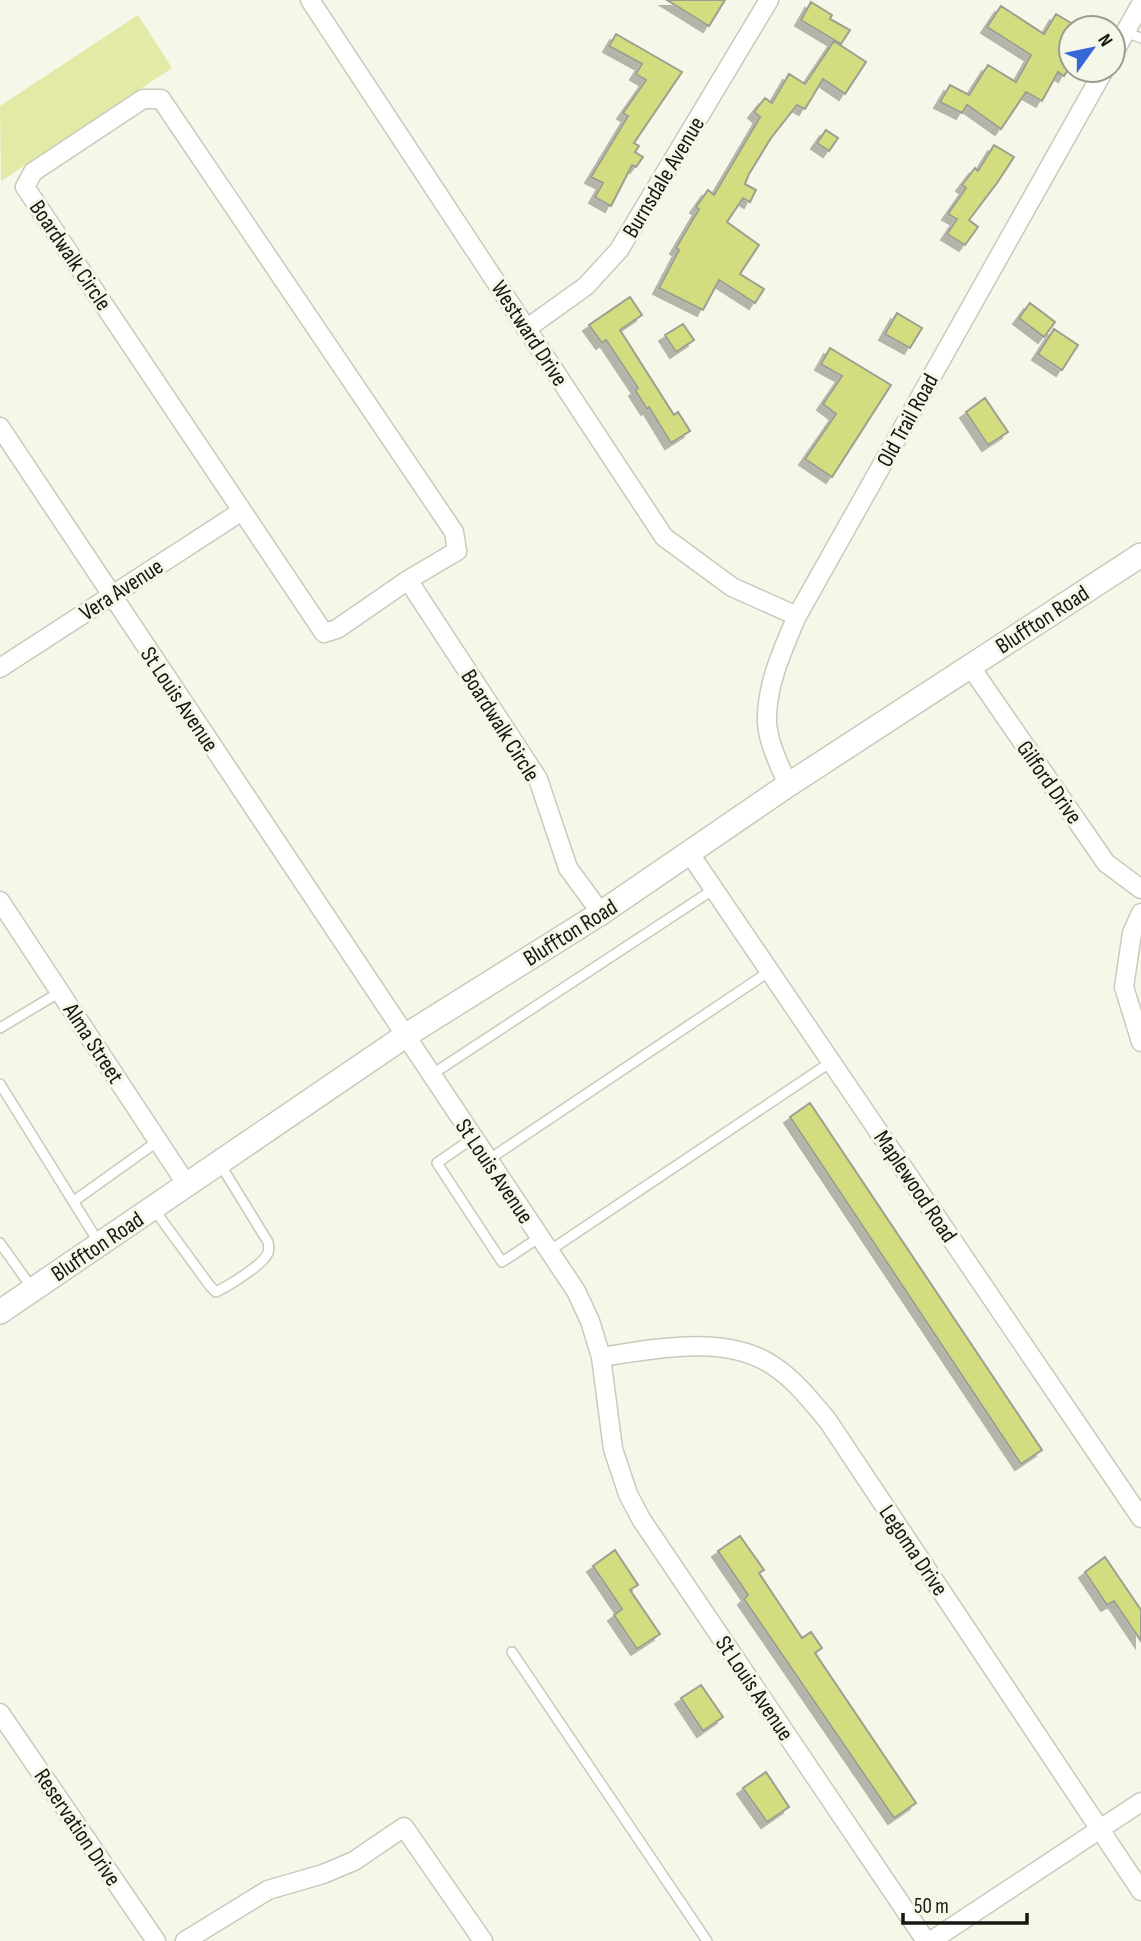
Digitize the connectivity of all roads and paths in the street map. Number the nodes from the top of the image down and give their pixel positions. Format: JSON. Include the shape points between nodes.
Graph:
{"nodes":[{"id":1,"x":310,"y":0,"type":"edge"},
{"id":2,"x":769,"y":0,"type":"edge"},
{"id":3,"x":1141,"y":4,"type":"edge"},
{"id":4,"x":1133,"y":35,"type":"edge"},
{"id":5,"x":1096,"y":84,"type":"edge"},
{"id":6,"x":526,"y":329,"type":"junction"},
{"id":7,"x":0,"y":427,"type":"edge"},
{"id":8,"x":242,"y":511,"type":"junction"},
{"id":9,"x":1141,"y":555,"type":"edge"},
{"id":10,"x":408,"y":580,"type":"junction"},
{"id":11,"x":111,"y":596,"type":"junction"},
{"id":12,"x":797,"y":616,"type":"junction"},
{"id":13,"x":970,"y":666,"type":"junction"},
{"id":14,"x":0,"y":668,"type":"edge"},
{"id":15,"x":788,"y":785,"type":"junction"},
{"id":16,"x":690,"y":854,"type":"junction"},
{"id":17,"x":714,"y":889,"type":"junction"},
{"id":18,"x":1141,"y":889,"type":"edge"},
{"id":19,"x":0,"y":901,"type":"edge"},
{"id":20,"x":601,"y":913,"type":"junction"},
{"id":21,"x":1141,"y":913,"type":"edge"},
{"id":22,"x":770,"y":971,"type":"junction"},
{"id":23,"x":60,"y":992,"type":"junction"},
{"id":24,"x":0,"y":1028,"type":"edge"},
{"id":25,"x":405,"y":1036,"type":"junction"},
{"id":26,"x":1141,"y":1042,"type":"edge"},
{"id":27,"x":831,"y":1062,"type":"junction"},
{"id":28,"x":431,"y":1075,"type":"junction"},
{"id":29,"x":0,"y":1084,"type":"edge"},
{"id":30,"x":474,"y":1139,"type":"junction"},
{"id":31,"x":158,"y":1140,"type":"junction"},
{"id":32,"x":488,"y":1160,"type":"junction"},
{"id":33,"x":219,"y":1163,"type":"junction"},
{"id":34,"x":187,"y":1185,"type":"junction"},
{"id":35,"x":75,"y":1201,"type":"junction"},
{"id":36,"x":153,"y":1208,"type":"junction"},
{"id":37,"x":0,"y":1243,"type":"edge"},
{"id":38,"x":100,"y":1244,"type":"junction"},
{"id":39,"x":544,"y":1244,"type":"junction"},
{"id":40,"x":33,"y":1290,"type":"junction"},
{"id":41,"x":0,"y":1312,"type":"edge"},
{"id":42,"x":601,"y":1357,"type":"junction"},
{"id":43,"x":1138,"y":1508,"type":"edge"},
{"id":44,"x":512,"y":1652,"type":"dead end"},
{"id":45,"x":0,"y":1713,"type":"edge"},
{"id":46,"x":1141,"y":1801,"type":"edge"},
{"id":47,"x":1100,"y":1830,"type":"junction"},
{"id":48,"x":1141,"y":1891,"type":"edge"},
{"id":49,"x":156,"y":1941,"type":"edge"},
{"id":50,"x":185,"y":1941,"type":"edge"},
{"id":51,"x":482,"y":1941,"type":"edge"},
{"id":52,"x":707,"y":1941,"type":"edge"},
{"id":53,"x":929,"y":1941,"type":"edge"}],
"edges":[{"from":1,"to":6,"type":"street","name":"Westward Drive"},
{"from":2,"to":6,"type":"street","name":"Burnsdale Avenue","via":[[619,250],[586,286]]},
{"from":3,"to":4,"type":"street"},
{"from":5,"to":12,"type":"street","name":"Old Trail Road"},
{"from":6,"to":12,"type":"street","name":"Westward Drive","via":[[664,537],[732,587]]},
{"from":7,"to":11,"type":"street","name":"St Louis Avenue"},
{"from":8,"to":10,"type":"street","name":"Boardwalk Circle","via":[[324,633],[337,629]]},
{"from":8,"to":10,"type":"street","name":"Boardwalk Circle","via":[[25,187],[33,172],[143,99],[161,99],[454,532],[457,551]]},
{"from":8,"to":11,"type":"street","name":"Vera Avenue"},
{"from":9,"to":13,"type":"main road","name":"Bluffton Road"},
{"from":10,"to":20,"type":"street","name":"Boardwalk Circle","via":[[538,779],[568,868]]},
{"from":11,"to":14,"type":"street","name":"Vera Avenue"},
{"from":11,"to":25,"type":"street","name":"St Louis Avenue"},
{"from":12,"to":15,"type":"street","name":"Old Trail Road","via":[[770,689],[767,724]]},
{"from":13,"to":15,"type":"main road","name":"Bluffton Road"},
{"from":13,"to":18,"type":"street","name":"Gilford Drive","via":[[1106,863]]},
{"from":15,"to":16,"type":"main road","name":"Bluffton Road"},
{"from":16,"to":17,"type":"street","name":"Maplewood Road"},
{"from":16,"to":20,"type":"main road","name":"Bluffton Road"},
{"from":17,"to":22,"type":"street","name":"Maplewood Road"},
{"from":17,"to":28,"type":"lane"},
{"from":19,"to":23,"type":"street","name":"Alma Street"},
{"from":20,"to":25,"type":"main road","name":"Bluffton Road"},
{"from":21,"to":26,"type":"street","via":[[1132,933],[1124,987]]},
{"from":22,"to":27,"type":"street","name":"Maplewood Road"},
{"from":22,"to":32,"type":"lane"},
{"from":23,"to":24,"type":"lane"},
{"from":23,"to":31,"type":"street","name":"Alma Street"},
{"from":25,"to":28,"type":"street","name":"St Louis Avenue"},
{"from":25,"to":33,"type":"main road","name":"Bluffton Road"},
{"from":27,"to":39,"type":"lane"},
{"from":27,"to":43,"type":"street","name":"Maplewood Road"},
{"from":28,"to":30,"type":"street","name":"St Louis Avenue"},
{"from":29,"to":35,"type":"lane"},
{"from":30,"to":32,"type":"street","name":"St Louis Avenue"},
{"from":30,"to":39,"type":"lane","via":[[437,1163],[502,1262]]},
{"from":31,"to":34,"type":"street","name":"Alma Street"},
{"from":31,"to":35,"type":"lane"},
{"from":32,"to":39,"type":"street","name":"St Louis Avenue"},
{"from":33,"to":34,"type":"main road","name":"Bluffton Road"},
{"from":33,"to":36,"type":"lane","via":[[268,1242],[269,1251],[226,1287],[216,1292],[210,1286]]},
{"from":34,"to":36,"type":"main road","name":"Bluffton Road"},
{"from":35,"to":38,"type":"lane"},
{"from":36,"to":38,"type":"main road","name":"Bluffton Road"},
{"from":37,"to":40,"type":"lane"},
{"from":38,"to":40,"type":"main road","name":"Bluffton Road"},
{"from":39,"to":42,"type":"street","name":"St Louis Avenue","via":[[576,1291]]},
{"from":40,"to":41,"type":"main road","name":"Bluffton Road"},
{"from":42,"to":47,"type":"street","name":"Legoma Drive","via":[[668,1347],[711,1347],[774,1365],[799,1387],[828,1421]]},
{"from":42,"to":53,"type":"street","name":"St Louis Avenue","via":[[613,1449],[641,1519]]},
{"from":44,"to":52,"type":"lane"},
{"from":45,"to":49,"type":"street","name":"Reservation Drive"},
{"from":46,"to":47,"type":"street"},
{"from":47,"to":48,"type":"street","name":"Legoma Drive"},
{"from":47,"to":53,"type":"street"},
{"from":50,"to":51,"type":"street","via":[[268,1890],[354,1861],[404,1827]]}]}
